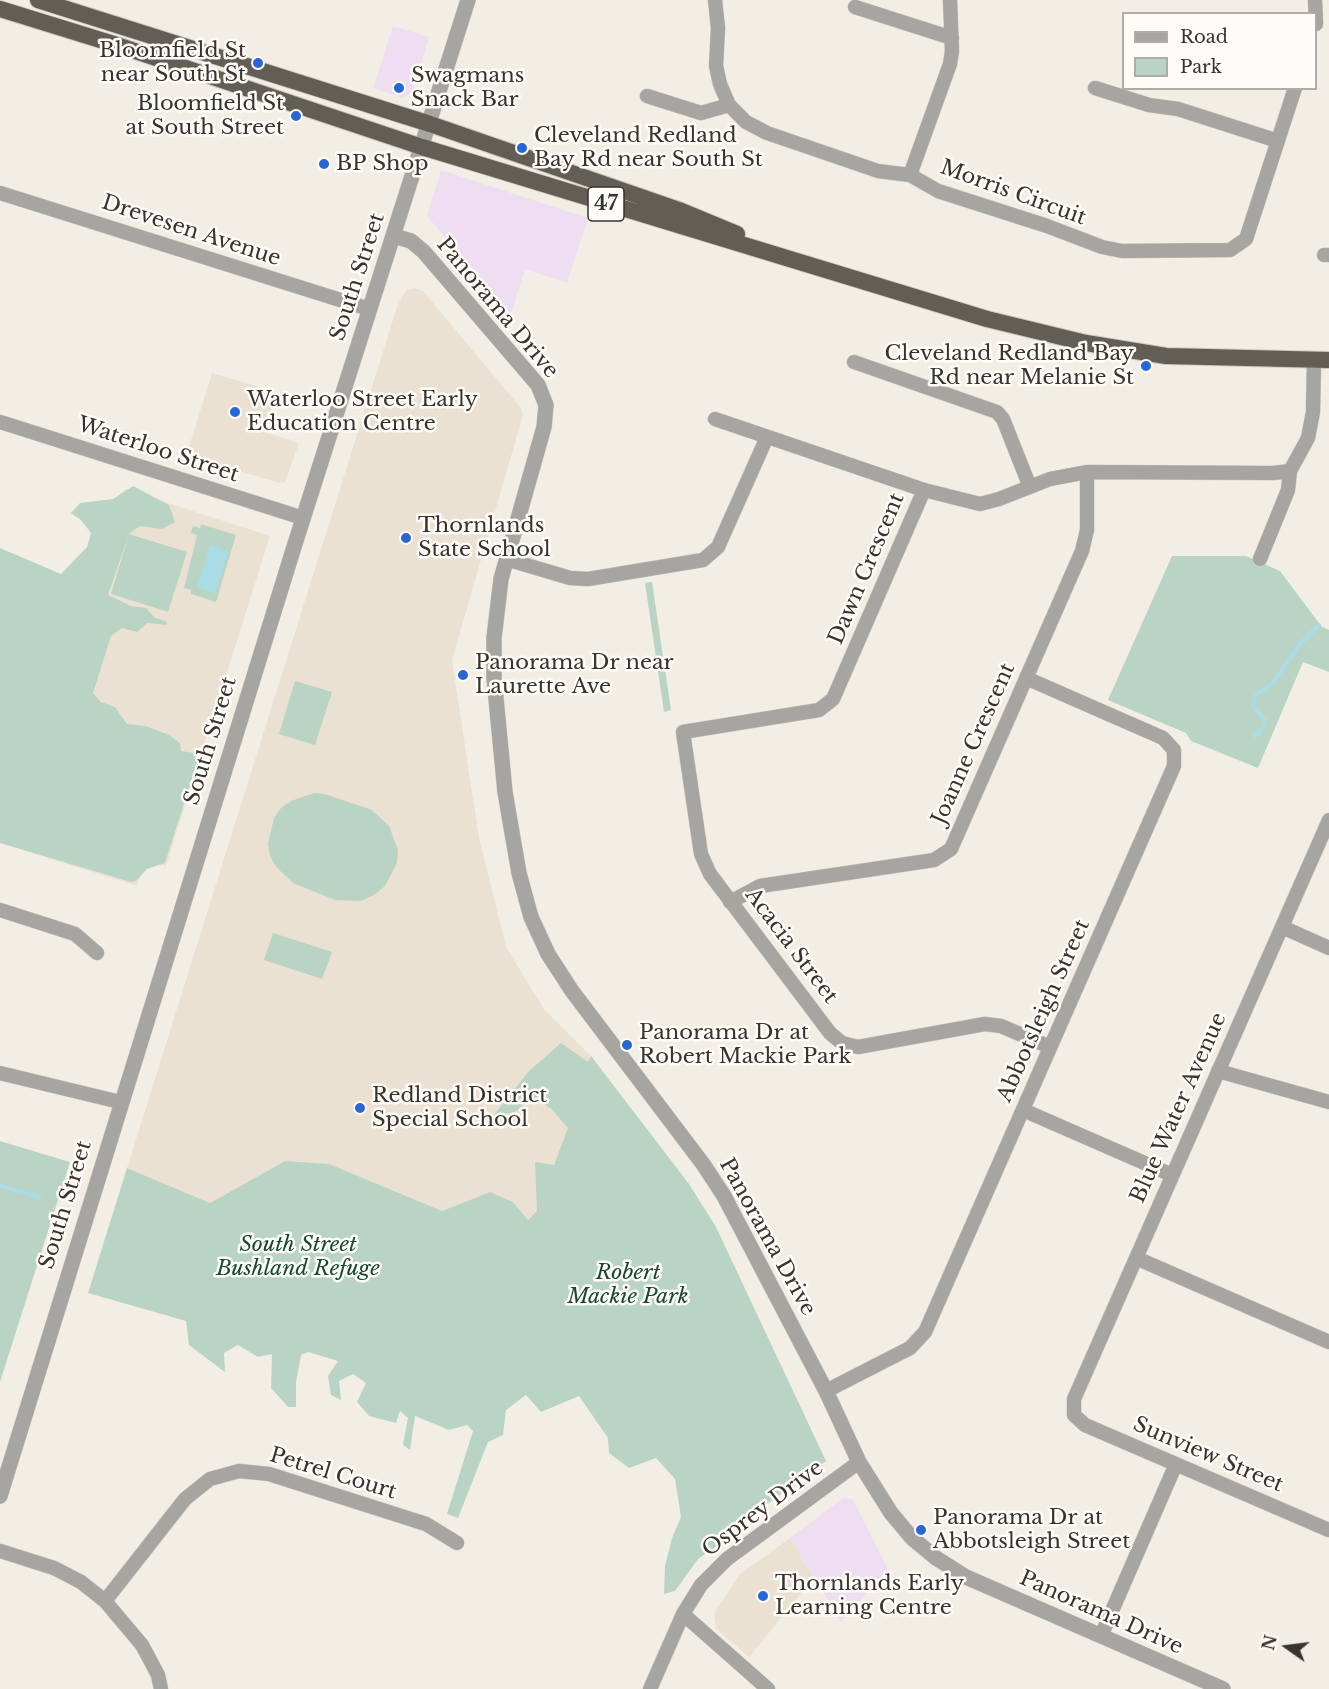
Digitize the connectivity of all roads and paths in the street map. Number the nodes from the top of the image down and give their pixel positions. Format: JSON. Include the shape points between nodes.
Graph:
{"nodes":[{"id":1,"x":38,"y":0,"type":"edge"},
{"id":2,"x":468,"y":0,"type":"edge"},
{"id":3,"x":715,"y":0,"type":"edge"},
{"id":4,"x":950,"y":0,"type":"edge"},
{"id":5,"x":855,"y":8,"type":"dead end"},
{"id":6,"x":0,"y":9,"type":"edge"},
{"id":7,"x":952,"y":38,"type":"junction"},
{"id":8,"x":1095,"y":88,"type":"dead end"},
{"id":9,"x":1293,"y":90,"type":"edge"},
{"id":10,"x":647,"y":96,"type":"dead end"},
{"id":11,"x":729,"y":105,"type":"junction"},
{"id":12,"x":430,"y":124,"type":"junction"},
{"id":13,"x":1278,"y":141,"type":"junction"},
{"id":14,"x":422,"y":147,"type":"junction"},
{"id":15,"x":910,"y":175,"type":"junction"},
{"id":16,"x":0,"y":193,"type":"edge"},
{"id":17,"x":394,"y":236,"type":"junction"},
{"id":18,"x":791,"y":257,"type":"junction"},
{"id":19,"x":369,"y":309,"type":"junction"},
{"id":20,"x":1322,"y":360,"type":"edge"},
{"id":21,"x":854,"y":362,"type":"dead end"},
{"id":22,"x":715,"y":420,"type":"dead end"},
{"id":23,"x":0,"y":422,"type":"edge"},
{"id":24,"x":767,"y":437,"type":"junction"},
{"id":25,"x":1290,"y":471,"type":"junction"},
{"id":26,"x":1087,"y":472,"type":"junction"},
{"id":27,"x":1030,"y":487,"type":"junction"},
{"id":28,"x":924,"y":490,"type":"junction"},
{"id":29,"x":303,"y":518,"type":"junction"},
{"id":30,"x":506,"y":559,"type":"junction"},
{"id":31,"x":1260,"y":559,"type":"dead end"},
{"id":32,"x":1026,"y":678,"type":"junction"},
{"id":33,"x":683,"y":732,"type":"joint"},
{"id":34,"x":1329,"y":820,"type":"edge"},
{"id":35,"x":730,"y":902,"type":"junction"},
{"id":36,"x":0,"y":910,"type":"edge"},
{"id":37,"x":1282,"y":927,"type":"junction"},
{"id":38,"x":1329,"y":948,"type":"edge"},
{"id":39,"x":97,"y":953,"type":"dead end"},
{"id":40,"x":1050,"y":1047,"type":"junction"},
{"id":41,"x":1218,"y":1071,"type":"junction"},
{"id":42,"x":0,"y":1073,"type":"edge"},
{"id":43,"x":1329,"y":1101,"type":"edge"},
{"id":44,"x":120,"y":1102,"type":"junction"},
{"id":45,"x":1023,"y":1110,"type":"junction"},
{"id":46,"x":1172,"y":1175,"type":"junction"},
{"id":47,"x":1136,"y":1258,"type":"junction"},
{"id":48,"x":1329,"y":1342,"type":"edge"},
{"id":49,"x":826,"y":1391,"type":"junction"},
{"id":50,"x":1074,"y":1415,"type":"joint"},
{"id":51,"x":859,"y":1462,"type":"junction"},
{"id":52,"x":1176,"y":1464,"type":"junction"},
{"id":53,"x":0,"y":1496,"type":"edge"},
{"id":54,"x":1329,"y":1530,"type":"edge"},
{"id":55,"x":457,"y":1543,"type":"dead end"},
{"id":56,"x":0,"y":1551,"type":"edge"},
{"id":57,"x":105,"y":1601,"type":"junction"},
{"id":58,"x":683,"y":1614,"type":"junction"},
{"id":59,"x":1101,"y":1636,"type":"junction"},
{"id":60,"x":161,"y":1689,"type":"edge"},
{"id":61,"x":650,"y":1689,"type":"edge"},
{"id":62,"x":768,"y":1689,"type":"edge"},
{"id":63,"x":1223,"y":1689,"type":"edge"}],
"edges":[{"from":1,"to":12,"type":"highway","number":"47"},
{"from":2,"to":12,"type":"street","name":"South Street"},
{"from":3,"to":11,"type":"street","name":"Morris Circuit","via":[[716,66]]},
{"from":4,"to":7,"type":"street"},
{"from":5,"to":7,"type":"street"},
{"from":6,"to":14,"type":"highway","number":"47"},
{"from":7,"to":15,"type":"street","via":[[950,64]]},
{"from":8,"to":13,"type":"street"},
{"from":9,"to":13,"type":"street","name":"Morris Circuit"},
{"from":10,"to":11,"type":"street","via":[[701,113]]},
{"from":11,"to":15,"type":"street","name":"Morris Circuit","via":[[746,122],[767,133],[878,171]]},
{"from":12,"to":14,"type":"street","name":"South Street"},
{"from":12,"to":18,"type":"highway","number":"47","via":[[679,210]]},
{"from":13,"to":15,"type":"street","name":"Morris Circuit","via":[[1246,239],[1230,250],[1122,251],[1102,247],[938,191]]},
{"from":14,"to":17,"type":"street","name":"South Street"},
{"from":14,"to":18,"type":"highway","number":"47","via":[[747,248]]},
{"from":16,"to":19,"type":"street","name":"Drevesen Avenue"},
{"from":17,"to":19,"type":"street","name":"South Street"},
{"from":17,"to":30,"type":"street","name":"Panorama Drive","via":[[411,241],[424,252],[543,393],[544,427]]},
{"from":18,"to":20,"type":"highway","number":"47","via":[[987,319],[1086,343],[1166,356]]},
{"from":19,"to":29,"type":"street","name":"South Street"},
{"from":20,"to":25,"type":"street","via":[[1308,438]]},
{"from":21,"to":27,"type":"street","via":[[997,412]]},
{"from":22,"to":24,"type":"street"},
{"from":23,"to":29,"type":"street","name":"Waterloo Street"},
{"from":24,"to":28,"type":"street"},
{"from":24,"to":30,"type":"street","via":[[718,547],[703,561],[588,579],[570,578]]},
{"from":25,"to":26,"type":"street","name":"Dawn Crescent"},
{"from":25,"to":31,"type":"street","via":[[1288,490]]},
{"from":26,"to":27,"type":"street","name":"Dawn Crescent"},
{"from":26,"to":32,"type":"street","name":"Joanne Crescent","via":[[1087,530],[1082,551]]},
{"from":27,"to":28,"type":"street","name":"Dawn Crescent","via":[[980,504]]},
{"from":28,"to":33,"type":"street","name":"Dawn Crescent","via":[[833,699],[819,710]]},
{"from":29,"to":44,"type":"street","name":"South Street"},
{"from":30,"to":49,"type":"street","name":"Panorama Drive","via":[[497,598],[494,678],[507,803],[531,917],[548,954],[572,991],[724,1196]]},
{"from":32,"to":35,"type":"street","name":"Joanne Crescent","via":[[951,849],[934,860],[760,886]]},
{"from":32,"to":40,"type":"street","name":"Abbotsleigh Street","via":[[1162,738],[1174,750],[1174,766]]},
{"from":33,"to":35,"type":"street","name":"Acacia Street","via":[[701,854]]},
{"from":34,"to":37,"type":"street","name":"Blue Water Avenue"},
{"from":35,"to":40,"type":"street","name":"Acacia Street","via":[[830,1033],[842,1043],[858,1047],[985,1024],[1001,1026]]},
{"from":36,"to":39,"type":"street","via":[[75,934]]},
{"from":37,"to":38,"type":"street"},
{"from":37,"to":41,"type":"street","name":"Blue Water Avenue"},
{"from":40,"to":45,"type":"street","name":"Abbotsleigh Street"},
{"from":41,"to":43,"type":"street"},
{"from":41,"to":46,"type":"street","name":"Blue Water Avenue"},
{"from":42,"to":44,"type":"street"},
{"from":44,"to":53,"type":"street","name":"South Street"},
{"from":45,"to":46,"type":"street"},
{"from":45,"to":49,"type":"street","name":"Abbotsleigh Street","via":[[919,1341]]},
{"from":46,"to":47,"type":"street","name":"Blue Water Avenue"},
{"from":47,"to":48,"type":"street"},
{"from":47,"to":50,"type":"street","name":"Blue Water Avenue","via":[[1074,1399]]},
{"from":49,"to":51,"type":"street","name":"Panorama Drive"},
{"from":50,"to":52,"type":"street","name":"Sunview Street","via":[[1085,1425]]},
{"from":51,"to":58,"type":"street","name":"Osprey Drive","via":[[727,1558],[701,1585]]},
{"from":51,"to":59,"type":"street","name":"Panorama Drive","via":[[891,1513],[936,1558],[966,1577]]},
{"from":52,"to":54,"type":"street","name":"Sunview Street"},
{"from":52,"to":59,"type":"street"},
{"from":55,"to":57,"type":"street","name":"Petrel Court","via":[[426,1524],[269,1474],[239,1471],[210,1479],[185,1499]]},
{"from":56,"to":57,"type":"street","via":[[54,1568]]},
{"from":57,"to":60,"type":"street","via":[[142,1645],[158,1674]]},
{"from":58,"to":61,"type":"street","name":"Osprey Drive"},
{"from":58,"to":62,"type":"street"},
{"from":59,"to":63,"type":"street","name":"Panorama Drive"}]}
